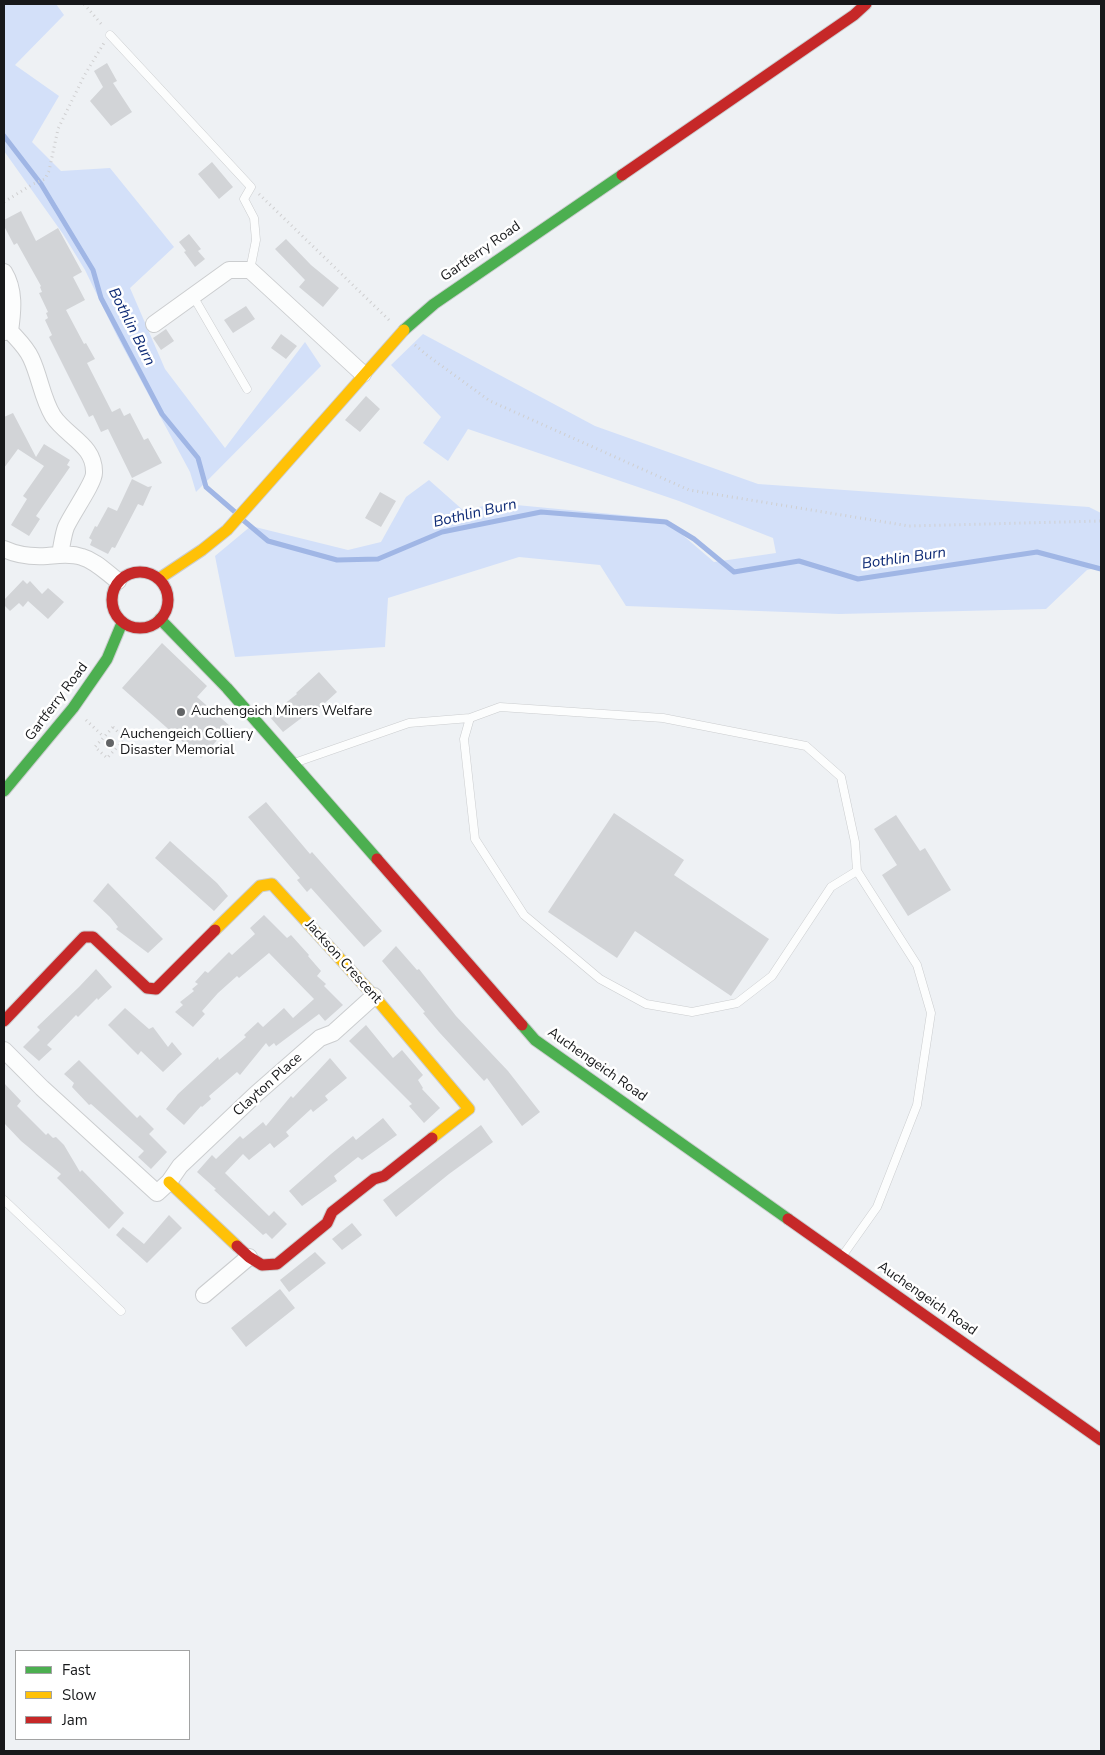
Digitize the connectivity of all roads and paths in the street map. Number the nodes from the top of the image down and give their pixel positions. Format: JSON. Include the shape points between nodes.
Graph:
{"nodes":[{"id":1,"x":84,"y":4,"type":"edge"},
{"id":2,"x":866,"y":4,"type":"edge"},
{"id":3,"x":110,"y":35,"type":"junction"},
{"id":4,"x":251,"y":186,"type":"junction"},
{"id":5,"x":4,"y":202,"type":"edge"},
{"id":6,"x":250,"y":270,"type":"junction"},
{"id":7,"x":4,"y":272,"type":"edge"},
{"id":8,"x":193,"y":296,"type":"junction"},
{"id":9,"x":154,"y":324,"type":"dead end"},
{"id":10,"x":7,"y":332,"type":"edge"},
{"id":11,"x":401,"y":332,"type":"junction"},
{"id":12,"x":363,"y":374,"type":"junction"},
{"id":13,"x":247,"y":390,"type":"dead end"},
{"id":14,"x":1101,"y":521,"type":"edge"},
{"id":15,"x":4,"y":549,"type":"edge"},
{"id":16,"x":60,"y":554,"type":"junction"},
{"id":17,"x":160,"y":578,"type":"junction"},
{"id":18,"x":118,"y":581,"type":"junction"},
{"id":19,"x":160,"y":620,"type":"junction"},
{"id":20,"x":122,"y":623,"type":"junction"},
{"id":21,"x":73,"y":708,"type":"junction"},
{"id":22,"x":470,"y":718,"type":"junction"},
{"id":23,"x":104,"y":737,"type":"junction"},
{"id":24,"x":293,"y":764,"type":"junction"},
{"id":25,"x":4,"y":791,"type":"edge"},
{"id":26,"x":857,"y":871,"type":"junction"},
{"id":27,"x":374,"y":996,"type":"junction"},
{"id":28,"x":4,"y":1021,"type":"edge"},
{"id":29,"x":4,"y":1050,"type":"edge"},
{"id":30,"x":169,"y":1182,"type":"junction"},
{"id":31,"x":4,"y":1200,"type":"edge"},
{"id":32,"x":249,"y":1257,"type":"junction"},
{"id":33,"x":842,"y":1257,"type":"junction"},
{"id":34,"x":204,"y":1295,"type":"dead end"},
{"id":35,"x":121,"y":1311,"type":"dead end"},
{"id":36,"x":1101,"y":1440,"type":"edge"}],
"edges":[{"from":1,"to":3,"type":"path"},
{"from":2,"to":11,"type":"street","name":"Gartferry Road","via":[[434,304]]},
{"from":3,"to":4,"type":"lane"},
{"from":3,"to":5,"type":"path","via":[[84,76],[58,129],[45,179]]},
{"from":4,"to":6,"type":"lane","via":[[244,199],[254,218],[256,240]]},
{"from":4,"to":11,"type":"path"},
{"from":6,"to":8,"type":"street","via":[[229,270]]},
{"from":6,"to":12,"type":"street"},
{"from":7,"to":10,"type":"street","via":[[12,291],[13,312]]},
{"from":8,"to":9,"type":"street"},
{"from":8,"to":13,"type":"lane"},
{"from":10,"to":16,"type":"street","via":[[23,345],[31,358],[52,414],[92,455],[94,475],[66,528]]},
{"from":11,"to":12,"type":"street","name":"Gartferry Road"},
{"from":11,"to":14,"type":"path","via":[[490,401],[689,490],[909,526]]},
{"from":12,"to":17,"type":"street","name":"Gartferry Road","via":[[227,530]]},
{"from":15,"to":16,"type":"street","via":[[28,556]]},
{"from":16,"to":18,"type":"street","via":[[81,556],[92,561]]},
{"from":17,"to":18,"type":"street","via":[[140,572],[128,574]]},
{"from":17,"to":19,"type":"street","via":[[168,598]]},
{"from":18,"to":20,"type":"street","via":[[112,588],[112,603]]},
{"from":19,"to":20,"type":"street","via":[[143,628],[131,628]]},
{"from":19,"to":24,"type":"street","name":"Auchengeich Road","via":[[227,688]]},
{"from":20,"to":21,"type":"street","name":"Gartferry Road","via":[[107,659]]},
{"from":21,"to":23,"type":"path"},
{"from":21,"to":25,"type":"street","name":"Gartferry Road"},
{"from":22,"to":24,"type":"lane","via":[[409,723]]},
{"from":22,"to":26,"type":"lane","via":[[500,707],[663,718],[806,746],[841,776],[855,842]]},
{"from":22,"to":26,"type":"lane","via":[[464,739],[476,839],[524,915],[600,979],[646,1004],[692,1012],[738,1003],[772,976],[831,887]]},
{"from":23,"to":23,"type":"path","via":[[113,727],[125,739],[107,758],[95,747]]},
{"from":24,"to":33,"type":"street","name":"Auchengeich Road","via":[[535,1040]]},
{"from":26,"to":33,"type":"lane","via":[[917,964],[931,1013],[917,1105],[877,1207]]},
{"from":27,"to":28,"type":"street","name":"Jackson Crescent","via":[[272,884],[260,886],[156,990],[147,988],[93,937],[84,937]]},
{"from":27,"to":30,"type":"street","name":"Clayton Place","via":[[256,1094],[180,1166]]},
{"from":27,"to":32,"type":"street","name":"Jackson Crescent","via":[[469,1109],[332,1212],[327,1223],[277,1264],[262,1265]]},
{"from":29,"to":30,"type":"street","via":[[157,1193]]},
{"from":30,"to":32,"type":"street","name":"Jackson Crescent"},
{"from":31,"to":35,"type":"lane"},
{"from":32,"to":34,"type":"street"},
{"from":33,"to":36,"type":"street","name":"Auchengeich Road"}]}
